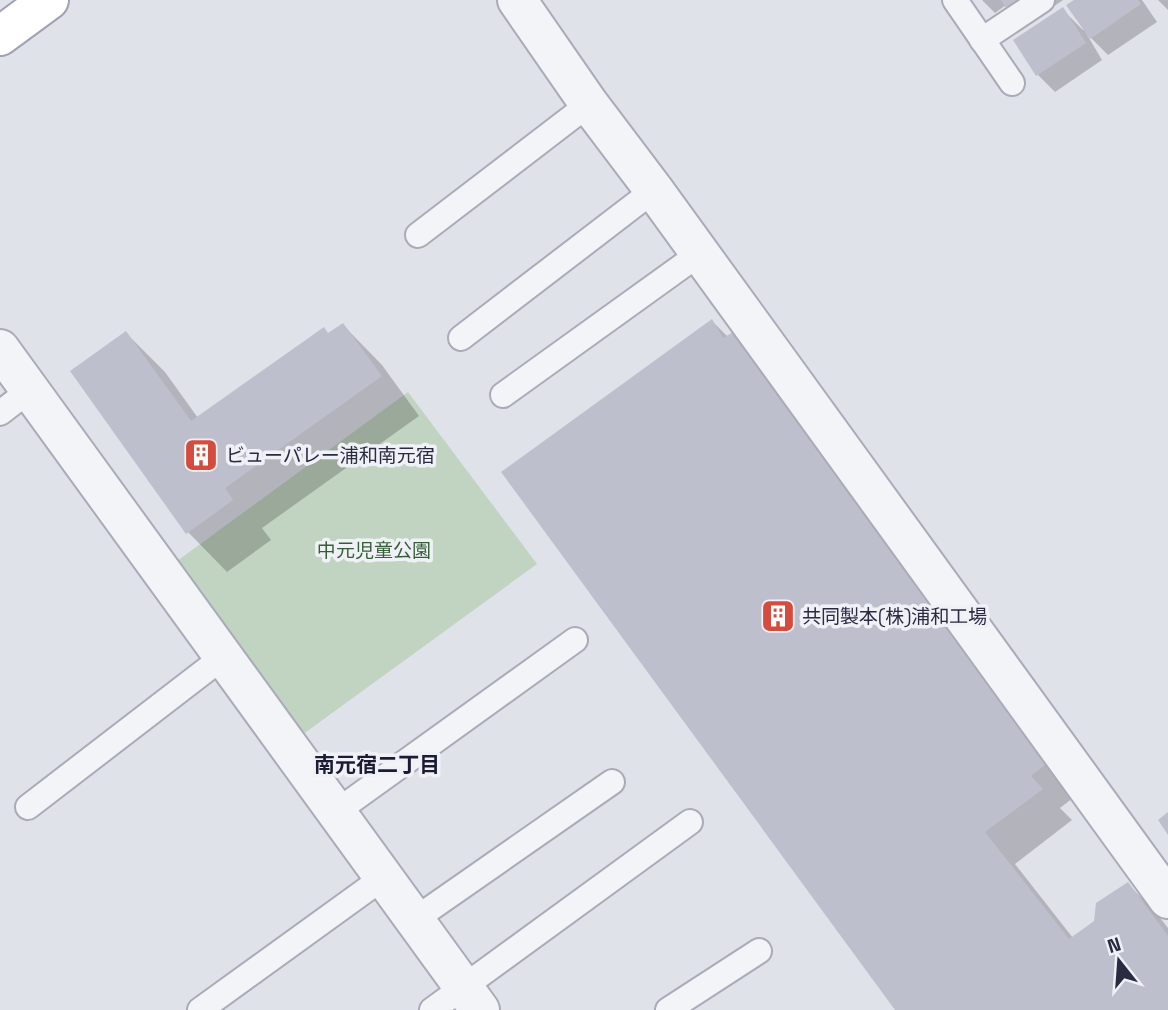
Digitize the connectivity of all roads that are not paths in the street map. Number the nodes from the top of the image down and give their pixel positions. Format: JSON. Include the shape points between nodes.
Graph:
{"nodes":[{"id":1,"x":49,"y":0,"type":"edge"},
{"id":2,"x":517,"y":0,"type":"edge"},
{"id":3,"x":955,"y":0,"type":"edge"},
{"id":4,"x":1041,"y":0,"type":"edge"},
{"id":5,"x":0,"y":36,"type":"edge"},
{"id":6,"x":982,"y":40,"type":"junction"},
{"id":7,"x":1012,"y":83,"type":"dead end"},
{"id":8,"x":589,"y":104,"type":"junction"},
{"id":9,"x":654,"y":190,"type":"junction"},
{"id":10,"x":418,"y":235,"type":"dead end"},
{"id":11,"x":699,"y":254,"type":"junction"},
{"id":12,"x":461,"y":338,"type":"dead end"},
{"id":13,"x":0,"y":349,"type":"edge"},
{"id":14,"x":30,"y":390,"type":"junction"},
{"id":15,"x":503,"y":395,"type":"dead end"},
{"id":16,"x":0,"y":413,"type":"edge"},
{"id":17,"x":575,"y":640,"type":"dead end"},
{"id":18,"x":223,"y":657,"type":"junction"},
{"id":19,"x":612,"y":782,"type":"dead end"},
{"id":20,"x":27,"y":807,"type":"dead end"},
{"id":21,"x":336,"y":812,"type":"junction"},
{"id":22,"x":690,"y":822,"type":"dead end"},
{"id":23,"x":384,"y":877,"type":"junction"},
{"id":24,"x":1168,"y":899,"type":"edge"},
{"id":25,"x":414,"y":919,"type":"junction"},
{"id":26,"x":760,"y":951,"type":"dead end"},
{"id":27,"x":472,"y":999,"type":"edge"},
{"id":28,"x":200,"y":1010,"type":"edge"},
{"id":29,"x":432,"y":1010,"type":"edge"},
{"id":30,"x":668,"y":1010,"type":"edge"}],
"edges":[{"from":1,"to":5,"type":"main road"},
{"from":2,"to":8,"type":"street"},
{"from":3,"to":6,"type":"lane"},
{"from":4,"to":6,"type":"lane"},
{"from":6,"to":7,"type":"lane"},
{"from":8,"to":9,"type":"street"},
{"from":8,"to":10,"type":"lane"},
{"from":9,"to":11,"type":"street"},
{"from":9,"to":12,"type":"lane"},
{"from":11,"to":15,"type":"lane"},
{"from":11,"to":24,"type":"street"},
{"from":13,"to":14,"type":"street"},
{"from":14,"to":16,"type":"lane"},
{"from":14,"to":18,"type":"street"},
{"from":17,"to":21,"type":"lane"},
{"from":18,"to":20,"type":"lane"},
{"from":18,"to":21,"type":"street"},
{"from":19,"to":25,"type":"lane"},
{"from":21,"to":23,"type":"street"},
{"from":22,"to":27,"type":"lane"},
{"from":23,"to":25,"type":"street"},
{"from":23,"to":28,"type":"lane"},
{"from":25,"to":27,"type":"street"},
{"from":26,"to":30,"type":"lane"},
{"from":27,"to":29,"type":"lane"}]}
